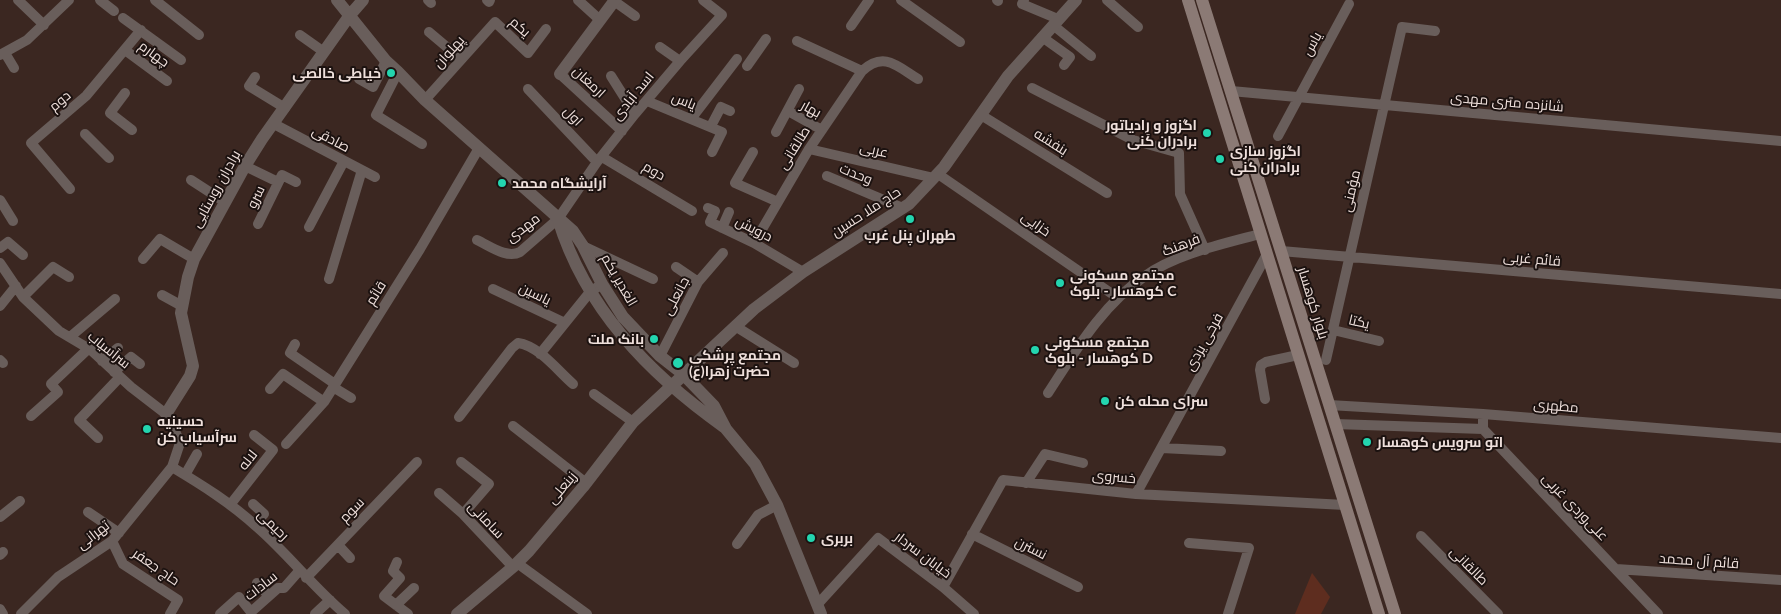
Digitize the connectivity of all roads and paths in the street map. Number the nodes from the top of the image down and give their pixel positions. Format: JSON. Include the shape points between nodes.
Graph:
{"nodes":[{"id":1,"x":18,"y":0,"type":"edge"},
{"id":2,"x":69,"y":0,"type":"edge"},
{"id":3,"x":100,"y":0,"type":"edge"},
{"id":4,"x":155,"y":0,"type":"edge"},
{"id":5,"x":337,"y":0,"type":"edge"},
{"id":6,"x":363,"y":0,"type":"edge"},
{"id":7,"x":578,"y":0,"type":"edge"},
{"id":8,"x":703,"y":0,"type":"edge"},
{"id":9,"x":869,"y":0,"type":"edge"},
{"id":10,"x":901,"y":0,"type":"edge"},
{"id":11,"x":1024,"y":0,"type":"edge"},
{"id":12,"x":1076,"y":0,"type":"edge"},
{"id":13,"x":1107,"y":0,"type":"edge"},
{"id":14,"x":1188,"y":0,"type":"edge"},
{"id":15,"x":1202,"y":0,"type":"edge"},
{"id":16,"x":615,"y":1,"type":"edge"},
{"id":17,"x":715,"y":4,"type":"edge"},
{"id":18,"x":1349,"y":4,"type":"dead end"},
{"id":19,"x":350,"y":15,"type":"junction"},
{"id":20,"x":635,"y":16,"type":"dead end"},
{"id":21,"x":600,"y":20,"type":"junction"},
{"id":22,"x":495,"y":22,"type":"joint"},
{"id":23,"x":1055,"y":22,"type":"junction"},
{"id":24,"x":44,"y":25,"type":"junction"},
{"id":25,"x":851,"y":26,"type":"dead end"},
{"id":26,"x":1138,"y":27,"type":"dead end"},
{"id":27,"x":546,"y":29,"type":"dead end"},
{"id":28,"x":141,"y":30,"type":"junction"},
{"id":29,"x":1435,"y":31,"type":"dead end"},
{"id":30,"x":429,"y":32,"type":"dead end"},
{"id":31,"x":199,"y":35,"type":"dead end"},
{"id":32,"x":300,"y":35,"type":"dead end"},
{"id":33,"x":1042,"y":37,"type":"junction"},
{"id":34,"x":766,"y":39,"type":"dead end"},
{"id":35,"x":797,"y":41,"type":"dead end"},
{"id":36,"x":960,"y":42,"type":"dead end"},
{"id":37,"x":660,"y":47,"type":"dead end"},
{"id":38,"x":125,"y":50,"type":"junction"},
{"id":39,"x":324,"y":52,"type":"junction"},
{"id":40,"x":3,"y":54,"type":"edge"},
{"id":41,"x":1091,"y":56,"type":"dead end"},
{"id":42,"x":461,"y":59,"type":"junction"},
{"id":43,"x":737,"y":59,"type":"dead end"},
{"id":44,"x":181,"y":60,"type":"dead end"},
{"id":45,"x":680,"y":60,"type":"junction"},
{"id":46,"x":386,"y":62,"type":"junction"},
{"id":47,"x":1064,"y":65,"type":"dead end"},
{"id":48,"x":746,"y":66,"type":"dead end"},
{"id":49,"x":14,"y":68,"type":"dead end"},
{"id":50,"x":862,"y":71,"type":"junction"},
{"id":51,"x":398,"y":72,"type":"junction"},
{"id":52,"x":560,"y":74,"type":"joint"},
{"id":53,"x":611,"y":76,"type":"dead end"},
{"id":54,"x":255,"y":77,"type":"dead end"},
{"id":55,"x":360,"y":79,"type":"dead end"},
{"id":56,"x":918,"y":79,"type":"dead end"},
{"id":57,"x":167,"y":81,"type":"dead end"},
{"id":58,"x":1032,"y":88,"type":"dead end"},
{"id":59,"x":528,"y":89,"type":"dead end"},
{"id":60,"x":799,"y":89,"type":"dead end"},
{"id":61,"x":1231,"y":91,"type":"junction"},
{"id":62,"x":126,"y":93,"type":"dead end"},
{"id":63,"x":1298,"y":97,"type":"junction"},
{"id":64,"x":425,"y":100,"type":"junction"},
{"id":65,"x":647,"y":101,"type":"junction"},
{"id":66,"x":1385,"y":105,"type":"junction"},
{"id":67,"x":285,"y":108,"type":"junction"},
{"id":68,"x":730,"y":112,"type":"dead end"},
{"id":69,"x":788,"y":112,"type":"junction"},
{"id":70,"x":635,"y":114,"type":"junction"},
{"id":71,"x":981,"y":116,"type":"junction"},
{"id":72,"x":692,"y":119,"type":"junction"},
{"id":73,"x":274,"y":124,"type":"junction"},
{"id":74,"x":711,"y":126,"type":"junction"},
{"id":75,"x":132,"y":130,"type":"dead end"},
{"id":76,"x":822,"y":130,"type":"junction"},
{"id":77,"x":622,"y":131,"type":"junction"},
{"id":78,"x":776,"y":132,"type":"dead end"},
{"id":79,"x":86,"y":134,"type":"dead end"},
{"id":80,"x":1278,"y":136,"type":"dead end"},
{"id":81,"x":1781,"y":141,"type":"edge"},
{"id":82,"x":422,"y":144,"type":"dead end"},
{"id":83,"x":479,"y":148,"type":"junction"},
{"id":84,"x":809,"y":149,"type":"junction"},
{"id":85,"x":712,"y":152,"type":"dead end"},
{"id":86,"x":752,"y":152,"type":"dead end"},
{"id":87,"x":109,"y":158,"type":"dead end"},
{"id":88,"x":599,"y":159,"type":"junction"},
{"id":89,"x":344,"y":162,"type":"junction"},
{"id":90,"x":244,"y":166,"type":"junction"},
{"id":91,"x":362,"y":170,"type":"junction"},
{"id":92,"x":827,"y":176,"type":"dead end"},
{"id":93,"x":936,"y":176,"type":"junction"},
{"id":94,"x":375,"y":177,"type":"dead end"},
{"id":95,"x":191,"y":180,"type":"dead end"},
{"id":96,"x":278,"y":182,"type":"junction"},
{"id":97,"x":296,"y":182,"type":"dead end"},
{"id":98,"x":70,"y":189,"type":"dead end"},
{"id":99,"x":1107,"y":193,"type":"dead end"},
{"id":100,"x":0,"y":200,"type":"edge"},
{"id":101,"x":225,"y":202,"type":"junction"},
{"id":102,"x":778,"y":202,"type":"junction"},
{"id":103,"x":708,"y":208,"type":"dead end"},
{"id":104,"x":903,"y":208,"type":"junction"},
{"id":105,"x":692,"y":211,"type":"dead end"},
{"id":106,"x":729,"y":212,"type":"dead end"},
{"id":107,"x":558,"y":219,"type":"junction"},
{"id":108,"x":13,"y":221,"type":"dead end"},
{"id":109,"x":258,"y":224,"type":"dead end"},
{"id":110,"x":309,"y":227,"type":"dead end"},
{"id":111,"x":722,"y":228,"type":"junction"},
{"id":112,"x":1260,"y":234,"type":"junction"},
{"id":113,"x":477,"y":240,"type":"dead end"},
{"id":114,"x":754,"y":243,"type":"junction"},
{"id":115,"x":583,"y":246,"type":"junction"},
{"id":116,"x":0,"y":248,"type":"edge"},
{"id":117,"x":1205,"y":250,"type":"junction"},
{"id":118,"x":1281,"y":251,"type":"junction"},
{"id":119,"x":722,"y":253,"type":"dead end"},
{"id":120,"x":23,"y":255,"type":"dead end"},
{"id":121,"x":1266,"y":256,"type":"junction"},
{"id":122,"x":1350,"y":257,"type":"junction"},
{"id":123,"x":143,"y":259,"type":"dead end"},
{"id":124,"x":194,"y":259,"type":"junction"},
{"id":125,"x":0,"y":263,"type":"edge"},
{"id":126,"x":676,"y":267,"type":"dead end"},
{"id":127,"x":803,"y":272,"type":"junction"},
{"id":128,"x":69,"y":277,"type":"dead end"},
{"id":129,"x":329,"y":279,"type":"dead end"},
{"id":130,"x":653,"y":279,"type":"dead end"},
{"id":131,"x":698,"y":282,"type":"junction"},
{"id":132,"x":602,"y":284,"type":"junction"},
{"id":133,"x":16,"y":286,"type":"junction"},
{"id":134,"x":493,"y":289,"type":"dead end"},
{"id":135,"x":590,"y":292,"type":"junction"},
{"id":136,"x":162,"y":294,"type":"dead end"},
{"id":137,"x":1781,"y":294,"type":"edge"},
{"id":138,"x":23,"y":298,"type":"junction"},
{"id":139,"x":1118,"y":298,"type":"junction"},
{"id":140,"x":115,"y":299,"type":"dead end"},
{"id":141,"x":0,"y":306,"type":"edge"},
{"id":142,"x":182,"y":306,"type":"junction"},
{"id":143,"x":565,"y":323,"type":"junction"},
{"id":144,"x":735,"y":326,"type":"junction"},
{"id":145,"x":1333,"y":330,"type":"junction"},
{"id":146,"x":70,"y":337,"type":"junction"},
{"id":147,"x":1379,"y":341,"type":"dead end"},
{"id":148,"x":295,"y":344,"type":"dead end"},
{"id":149,"x":118,"y":348,"type":"dead end"},
{"id":150,"x":88,"y":349,"type":"junction"},
{"id":151,"x":540,"y":354,"type":"junction"},
{"id":152,"x":1298,"y":355,"type":"junction"},
{"id":153,"x":660,"y":356,"type":"junction"},
{"id":154,"x":1326,"y":360,"type":"dead end"},
{"id":155,"x":102,"y":361,"type":"junction"},
{"id":156,"x":794,"y":363,"type":"dead end"},
{"id":157,"x":140,"y":364,"type":"dead end"},
{"id":158,"x":117,"y":374,"type":"junction"},
{"id":159,"x":682,"y":374,"type":"junction"},
{"id":160,"x":573,"y":384,"type":"dead end"},
{"id":161,"x":334,"y":386,"type":"junction"},
{"id":162,"x":672,"y":386,"type":"junction"},
{"id":163,"x":270,"y":389,"type":"dead end"},
{"id":164,"x":1048,"y":393,"type":"dead end"},
{"id":165,"x":594,"y":394,"type":"dead end"},
{"id":166,"x":351,"y":398,"type":"dead end"},
{"id":167,"x":1265,"y":399,"type":"dead end"},
{"id":168,"x":324,"y":402,"type":"junction"},
{"id":169,"x":1329,"y":405,"type":"junction"},
{"id":170,"x":166,"y":414,"type":"junction"},
{"id":171,"x":1483,"y":414,"type":"junction"},
{"id":172,"x":31,"y":416,"type":"dead end"},
{"id":173,"x":458,"y":417,"type":"dead end"},
{"id":174,"x":633,"y":422,"type":"junction"},
{"id":175,"x":1336,"y":424,"type":"junction"},
{"id":176,"x":513,"y":426,"type":"dead end"},
{"id":177,"x":726,"y":429,"type":"junction"},
{"id":178,"x":1483,"y":429,"type":"junction"},
{"id":179,"x":254,"y":435,"type":"dead end"},
{"id":180,"x":98,"y":438,"type":"dead end"},
{"id":181,"x":1781,"y":438,"type":"edge"},
{"id":182,"x":286,"y":444,"type":"dead end"},
{"id":183,"x":1162,"y":448,"type":"junction"},
{"id":184,"x":1221,"y":450,"type":"dead end"},
{"id":185,"x":197,"y":454,"type":"dead end"},
{"id":186,"x":417,"y":462,"type":"dead end"},
{"id":187,"x":461,"y":462,"type":"dead end"},
{"id":188,"x":1083,"y":463,"type":"dead end"},
{"id":189,"x":172,"y":467,"type":"junction"},
{"id":190,"x":185,"y":475,"type":"junction"},
{"id":191,"x":586,"y":482,"type":"junction"},
{"id":192,"x":1026,"y":483,"type":"junction"},
{"id":193,"x":438,"y":493,"type":"dead end"},
{"id":194,"x":1136,"y":494,"type":"junction"},
{"id":195,"x":20,"y":501,"type":"dead end"},
{"id":196,"x":253,"y":504,"type":"dead end"},
{"id":197,"x":230,"y":505,"type":"junction"},
{"id":198,"x":777,"y":505,"type":"junction"},
{"id":199,"x":1345,"y":505,"type":"junction"},
{"id":200,"x":88,"y":512,"type":"dead end"},
{"id":201,"x":463,"y":514,"type":"junction"},
{"id":202,"x":0,"y":517,"type":"edge"},
{"id":203,"x":254,"y":524,"type":"junction"},
{"id":204,"x":972,"y":534,"type":"junction"},
{"id":205,"x":1421,"y":536,"type":"dead end"},
{"id":206,"x":116,"y":537,"type":"junction"},
{"id":207,"x":1189,"y":543,"type":"dead end"},
{"id":208,"x":737,"y":544,"type":"dead end"},
{"id":209,"x":338,"y":545,"type":"junction"},
{"id":210,"x":350,"y":558,"type":"dead end"},
{"id":211,"x":397,"y":562,"type":"dead end"},
{"id":212,"x":515,"y":565,"type":"junction"},
{"id":213,"x":1616,"y":569,"type":"junction"},
{"id":214,"x":303,"y":574,"type":"junction"},
{"id":215,"x":1781,"y":580,"type":"edge"},
{"id":216,"x":257,"y":583,"type":"dead end"},
{"id":217,"x":943,"y":587,"type":"junction"},
{"id":218,"x":1078,"y":587,"type":"dead end"},
{"id":219,"x":414,"y":588,"type":"dead end"},
{"id":220,"x":269,"y":596,"type":"junction"},
{"id":221,"x":330,"y":600,"type":"junction"},
{"id":222,"x":396,"y":605,"type":"junction"},
{"id":223,"x":0,"y":609,"type":"edge"},
{"id":224,"x":819,"y":610,"type":"edge"},
{"id":225,"x":3,"y":614,"type":"edge"},
{"id":226,"x":21,"y":614,"type":"edge"},
{"id":227,"x":170,"y":614,"type":"edge"},
{"id":228,"x":220,"y":614,"type":"edge"},
{"id":229,"x":314,"y":614,"type":"edge"},
{"id":230,"x":344,"y":614,"type":"edge"},
{"id":231,"x":408,"y":614,"type":"edge"},
{"id":232,"x":457,"y":614,"type":"edge"},
{"id":233,"x":587,"y":614,"type":"edge"},
{"id":234,"x":974,"y":614,"type":"edge"},
{"id":235,"x":1228,"y":614,"type":"edge"},
{"id":236,"x":1379,"y":614,"type":"edge"},
{"id":237,"x":1395,"y":614,"type":"edge"},
{"id":238,"x":1498,"y":614,"type":"edge"},
{"id":239,"x":1658,"y":614,"type":"edge"}],
"edges":[{"from":1,"to":24,"type":"street"},
{"from":2,"to":24,"type":"street"},
{"from":3,"to":28,"type":"street"},
{"from":4,"to":31,"type":"street"},
{"from":5,"to":19,"type":"street","name":"الغدیر یکم"},
{"from":6,"to":19,"type":"street","name":"برادران روستایی"},
{"from":7,"to":21,"type":"street"},
{"from":8,"to":17,"type":"street","name":"اسد آبادی"},
{"from":9,"to":25,"type":"street"},
{"from":10,"to":36,"type":"street"},
{"from":11,"to":23,"type":"street","via":[[1022,4]]},
{"from":12,"to":23,"type":"street","name":"حاج ملا حسین"},
{"from":13,"to":26,"type":"street"},
{"from":14,"to":112,"type":"main road"},
{"from":15,"to":61,"type":"main road","name":"بلوار کوهسار"},
{"from":16,"to":20,"type":"street"},
{"from":16,"to":21,"type":"street"},
{"from":17,"to":45,"type":"street","name":"اسد آبادی","via":[[722,15]]},
{"from":18,"to":63,"type":"street","name":"یاس"},
{"from":19,"to":39,"type":"street","name":"برادران روستایی"},
{"from":19,"to":46,"type":"street","name":"الغدیر یکم"},
{"from":21,"to":52,"type":"street"},
{"from":22,"to":27,"type":"street","name":"یکم","via":[[528,53]]},
{"from":22,"to":42,"type":"street","name":"پهلوان"},
{"from":23,"to":33,"type":"street","name":"حاج ملا حسین"},
{"from":23,"to":41,"type":"street"},
{"from":24,"to":40,"type":"street"},
{"from":28,"to":38,"type":"street","name":"دوم"},
{"from":28,"to":44,"type":"street"},
{"from":29,"to":66,"type":"street","name":"مؤمنی","via":[[1402,27]]},
{"from":30,"to":42,"type":"street"},
{"from":32,"to":39,"type":"street"},
{"from":33,"to":47,"type":"street","via":[[1070,58]]},
{"from":33,"to":71,"type":"street","name":"حاج ملا حسین","via":[[1008,76]]},
{"from":34,"to":48,"type":"street"},
{"from":35,"to":50,"type":"street"},
{"from":37,"to":45,"type":"street"},
{"from":38,"to":57,"type":"street","name":"چهارم"},
{"from":38,"to":98,"type":"street","name":"دوم","via":[[86,96],[31,142]]},
{"from":39,"to":67,"type":"street","name":"برادران روستایی"},
{"from":40,"to":49,"type":"street"},
{"from":42,"to":64,"type":"street","name":"پهلوان"},
{"from":43,"to":72,"type":"street"},
{"from":45,"to":65,"type":"street","name":"اسد آبادی"},
{"from":46,"to":51,"type":"street","name":"الغدیر یکم"},
{"from":46,"to":55,"type":"street","via":[[373,87]]},
{"from":50,"to":56,"type":"street","via":[[880,60],[890,62]]},
{"from":50,"to":76,"type":"street","name":"طالقانی"},
{"from":51,"to":64,"type":"street","name":"الغدیر یکم"},
{"from":51,"to":82,"type":"street","via":[[376,114]]},
{"from":52,"to":77,"type":"street","name":"ارمغان"},
{"from":53,"to":70,"type":"street"},
{"from":54,"to":67,"type":"street","via":[[249,86]]},
{"from":58,"to":117,"type":"street","via":[[1133,140],[1179,153],[1180,194]]},
{"from":59,"to":88,"type":"street","name":"اول"},
{"from":60,"to":69,"type":"street"},
{"from":61,"to":63,"type":"street","name":"شانزده متری مهدی"},
{"from":61,"to":118,"type":"main road","name":"بلوار کوهسار"},
{"from":62,"to":75,"type":"street","via":[[110,113]]},
{"from":63,"to":66,"type":"street","name":"شانزده متری مهدی"},
{"from":63,"to":80,"type":"street","name":"یاس"},
{"from":64,"to":83,"type":"street","name":"الغدیر یکم"},
{"from":65,"to":70,"type":"street","name":"اسد آبادی"},
{"from":65,"to":72,"type":"street","name":"یاس"},
{"from":66,"to":81,"type":"street","name":"شانزده متری مهدی"},
{"from":66,"to":122,"type":"street","name":"مؤمنی"},
{"from":67,"to":73,"type":"street","name":"برادران روستایی"},
{"from":68,"to":74,"type":"street","via":[[721,107]]},
{"from":69,"to":76,"type":"street","name":"بهار"},
{"from":69,"to":78,"type":"street"},
{"from":70,"to":77,"type":"street","name":"اسد آبادی"},
{"from":71,"to":93,"type":"street","name":"حاج ملا حسین"},
{"from":71,"to":99,"type":"street","name":"بنفشه"},
{"from":72,"to":74,"type":"street","name":"یاس"},
{"from":73,"to":89,"type":"street","name":"صادقی"},
{"from":73,"to":90,"type":"street","name":"برادران روستایی"},
{"from":74,"to":85,"type":"street","via":[[722,132]]},
{"from":76,"to":84,"type":"street","name":"طالقانی"},
{"from":77,"to":88,"type":"street","name":"اسد آبادی"},
{"from":79,"to":87,"type":"street"},
{"from":83,"to":107,"type":"street","name":"الغدیر یکم"},
{"from":83,"to":161,"type":"street","name":"قائم"},
{"from":84,"to":93,"type":"street","name":"عربی"},
{"from":84,"to":102,"type":"street","name":"طالقانی"},
{"from":86,"to":102,"type":"street","via":[[736,183]]},
{"from":88,"to":105,"type":"street","name":"دوم"},
{"from":88,"to":107,"type":"street","name":"اسد آبادی"},
{"from":89,"to":91,"type":"street","name":"صادقی"},
{"from":89,"to":110,"type":"street"},
{"from":90,"to":96,"type":"street"},
{"from":90,"to":101,"type":"street","name":"برادران روستایی"},
{"from":91,"to":94,"type":"street","name":"صادقی"},
{"from":91,"to":129,"type":"street"},
{"from":92,"to":104,"type":"street","name":"وحدت"},
{"from":93,"to":104,"type":"street","name":"حاج ملا حسین"},
{"from":93,"to":139,"type":"street","name":"خزایی"},
{"from":95,"to":101,"type":"street"},
{"from":96,"to":97,"type":"street","via":[[282,175]]},
{"from":96,"to":109,"type":"street","name":"سرو"},
{"from":100,"to":108,"type":"street"},
{"from":101,"to":124,"type":"street","name":"برادران روستایی"},
{"from":102,"to":114,"type":"street","name":"طالقانی"},
{"from":103,"to":111,"type":"street","name":"درویش","via":[[715,211],[710,222]]},
{"from":104,"to":127,"type":"street","name":"حاج ملا حسین"},
{"from":106,"to":111,"type":"street"},
{"from":107,"to":113,"type":"street","name":"مهدی","via":[[514,255]]},
{"from":107,"to":115,"type":"street","name":"الغدیر یکم","via":[[573,231]]},
{"from":107,"to":135,"type":"street"},
{"from":111,"to":114,"type":"street","name":"درویش"},
{"from":112,"to":117,"type":"street","name":"فرهنگ"},
{"from":112,"to":121,"type":"main road"},
{"from":114,"to":127,"type":"street","name":"درویش"},
{"from":115,"to":130,"type":"street"},
{"from":115,"to":132,"type":"street","name":"الغدیر یکم"},
{"from":116,"to":120,"type":"street","via":[[8,242]]},
{"from":117,"to":139,"type":"street","name":"فرهنگ","via":[[1146,275]]},
{"from":118,"to":122,"type":"street","name":"قائم غربی"},
{"from":118,"to":169,"type":"main road","name":"بلوار کوهسار"},
{"from":119,"to":131,"type":"street","name":"جانعلی"},
{"from":121,"to":152,"type":"main road"},
{"from":121,"to":183,"type":"street","name":"فرخی یزدی"},
{"from":122,"to":137,"type":"street","name":"قائم غربی"},
{"from":122,"to":145,"type":"street","name":"مؤمنی"},
{"from":123,"to":124,"type":"street","via":[[160,239]]},
{"from":124,"to":142,"type":"street","name":"برادران روستایی"},
{"from":125,"to":133,"type":"street","name":"سرآسیاب"},
{"from":126,"to":131,"type":"street"},
{"from":127,"to":144,"type":"street","name":"حاج ملا حسین"},
{"from":128,"to":138,"type":"street","via":[[53,268]]},
{"from":131,"to":153,"type":"street","name":"جانعلی"},
{"from":132,"to":135,"type":"street"},
{"from":132,"to":153,"type":"street","name":"الغدیر یکم","via":[[623,317]]},
{"from":133,"to":138,"type":"street","name":"سرآسیاب"},
{"from":133,"to":141,"type":"street"},
{"from":134,"to":143,"type":"street","name":"یاسین"},
{"from":135,"to":143,"type":"street"},
{"from":135,"to":162,"type":"street","via":[[613,326]]},
{"from":136,"to":142,"type":"street"},
{"from":138,"to":146,"type":"street","name":"سرآسیاب"},
{"from":139,"to":164,"type":"street","name":"فرهنگ","via":[[1095,322]]},
{"from":140,"to":146,"type":"street"},
{"from":142,"to":170,"type":"street","name":"برادران روستایی","via":[[183,329],[193,366],[188,381]]},
{"from":143,"to":151,"type":"street"},
{"from":144,"to":156,"type":"street"},
{"from":144,"to":159,"type":"street","name":"حاج ملا حسین"},
{"from":145,"to":147,"type":"street","name":"یکتا"},
{"from":145,"to":154,"type":"street","name":"مؤمنی"},
{"from":146,"to":150,"type":"street","name":"سرآسیاب"},
{"from":148,"to":161,"type":"street","via":[[290,353]]},
{"from":149,"to":155,"type":"street"},
{"from":150,"to":155,"type":"street","name":"سرآسیاب"},
{"from":150,"to":172,"type":"street","via":[[51,384],[58,392]]},
{"from":151,"to":160,"type":"street"},
{"from":151,"to":173,"type":"street","via":[[518,343]]},
{"from":152,"to":167,"type":"street","via":[[1261,365]]},
{"from":152,"to":199,"type":"main road"},
{"from":153,"to":159,"type":"street","name":"الغدیر یکم"},
{"from":155,"to":158,"type":"street","name":"سرآسیاب"},
{"from":157,"to":158,"type":"street","via":[[131,357]]},
{"from":158,"to":170,"type":"street","name":"سرآسیاب"},
{"from":158,"to":180,"type":"street","via":[[78,420]]},
{"from":159,"to":162,"type":"street","name":"زینعلی"},
{"from":159,"to":177,"type":"street","name":"الغدیر یکم","via":[[714,406]]},
{"from":161,"to":166,"type":"street"},
{"from":161,"to":168,"type":"street","name":"قائم"},
{"from":162,"to":174,"type":"street","name":"زینعلی"},
{"from":162,"to":177,"type":"street"},
{"from":163,"to":168,"type":"street","via":[[283,374]]},
{"from":165,"to":174,"type":"street"},
{"from":168,"to":182,"type":"street","name":"قائم"},
{"from":169,"to":171,"type":"street","name":"مطهری"},
{"from":169,"to":175,"type":"main road","name":"بلوار کوهسار"},
{"from":170,"to":189,"type":"street","name":"سرآسیاب","via":[[180,443]]},
{"from":171,"to":178,"type":"street"},
{"from":171,"to":181,"type":"street","name":"مطهری"},
{"from":174,"to":191,"type":"street","name":"زینعلی"},
{"from":175,"to":178,"type":"street"},
{"from":175,"to":237,"type":"main road","name":"بلوار کوهسار"},
{"from":176,"to":191,"type":"street"},
{"from":177,"to":198,"type":"street","name":"الغدیر یکم","via":[[755,464]]},
{"from":178,"to":213,"type":"street","name":"علی‌وردی غربی"},
{"from":179,"to":197,"type":"street","name":"لاله","via":[[273,450]]},
{"from":183,"to":184,"type":"street"},
{"from":183,"to":194,"type":"street","name":"فرخی یزدی"},
{"from":185,"to":190,"type":"street"},
{"from":186,"to":209,"type":"street","name":"سوم"},
{"from":187,"to":201,"type":"street","via":[[488,484]]},
{"from":188,"to":192,"type":"street","via":[[1044,454]]},
{"from":189,"to":190,"type":"street","name":"رحیمی"},
{"from":189,"to":206,"type":"street","name":"تهرانی"},
{"from":190,"to":197,"type":"street","name":"رحیمی"},
{"from":191,"to":212,"type":"street","name":"زینعلی"},
{"from":192,"to":194,"type":"street","name":"خسروی"},
{"from":192,"to":204,"type":"street","name":"خسروی","via":[[1003,480]]},
{"from":193,"to":201,"type":"street","name":"سامانی"},
{"from":194,"to":199,"type":"street","name":"خسروی"},
{"from":195,"to":202,"type":"street"},
{"from":196,"to":203,"type":"street","via":[[264,514]]},
{"from":197,"to":203,"type":"street","name":"رحیمی"},
{"from":198,"to":208,"type":"street","via":[[758,515]]},
{"from":198,"to":224,"type":"street","name":"الغدیر یکم"},
{"from":199,"to":236,"type":"main road"},
{"from":200,"to":206,"type":"street"},
{"from":201,"to":212,"type":"street","name":"سامانی"},
{"from":203,"to":214,"type":"street","name":"رحیمی"},
{"from":204,"to":217,"type":"street","name":"خسروی"},
{"from":204,"to":218,"type":"street","name":"نسترن"},
{"from":205,"to":238,"type":"street","name":"طالقانی"},
{"from":206,"to":226,"type":"street","name":"تهرانی","via":[[58,577]]},
{"from":206,"to":227,"type":"street","name":"حاج جعفر","via":[[123,564],[178,600]]},
{"from":207,"to":235,"type":"street","via":[[1249,548]]},
{"from":209,"to":210,"type":"street"},
{"from":209,"to":214,"type":"street","name":"سوم"},
{"from":211,"to":222,"type":"street","via":[[393,571],[400,578],[384,596]]},
{"from":212,"to":232,"type":"street","name":"زینعلی"},
{"from":212,"to":233,"type":"street","name":"سامانی"},
{"from":213,"to":215,"type":"street","name":"قائم آل محمد"},
{"from":213,"to":239,"type":"street","name":"علی‌وردی غربی"},
{"from":214,"to":220,"type":"street","name":"سادات"},
{"from":214,"to":221,"type":"street","name":"رحیمی"},
{"from":216,"to":220,"type":"street"},
{"from":217,"to":224,"type":"street","name":"خیابان سردار","via":[[878,538]]},
{"from":217,"to":234,"type":"street","name":"خیابان سردار"},
{"from":219,"to":222,"type":"street"},
{"from":220,"to":228,"type":"street","name":"سادات","via":[[251,612],[239,597]]},
{"from":221,"to":229,"type":"street"},
{"from":221,"to":230,"type":"street","name":"رحیمی"},
{"from":222,"to":231,"type":"street"},
{"from":223,"to":225,"type":"street"}]}
